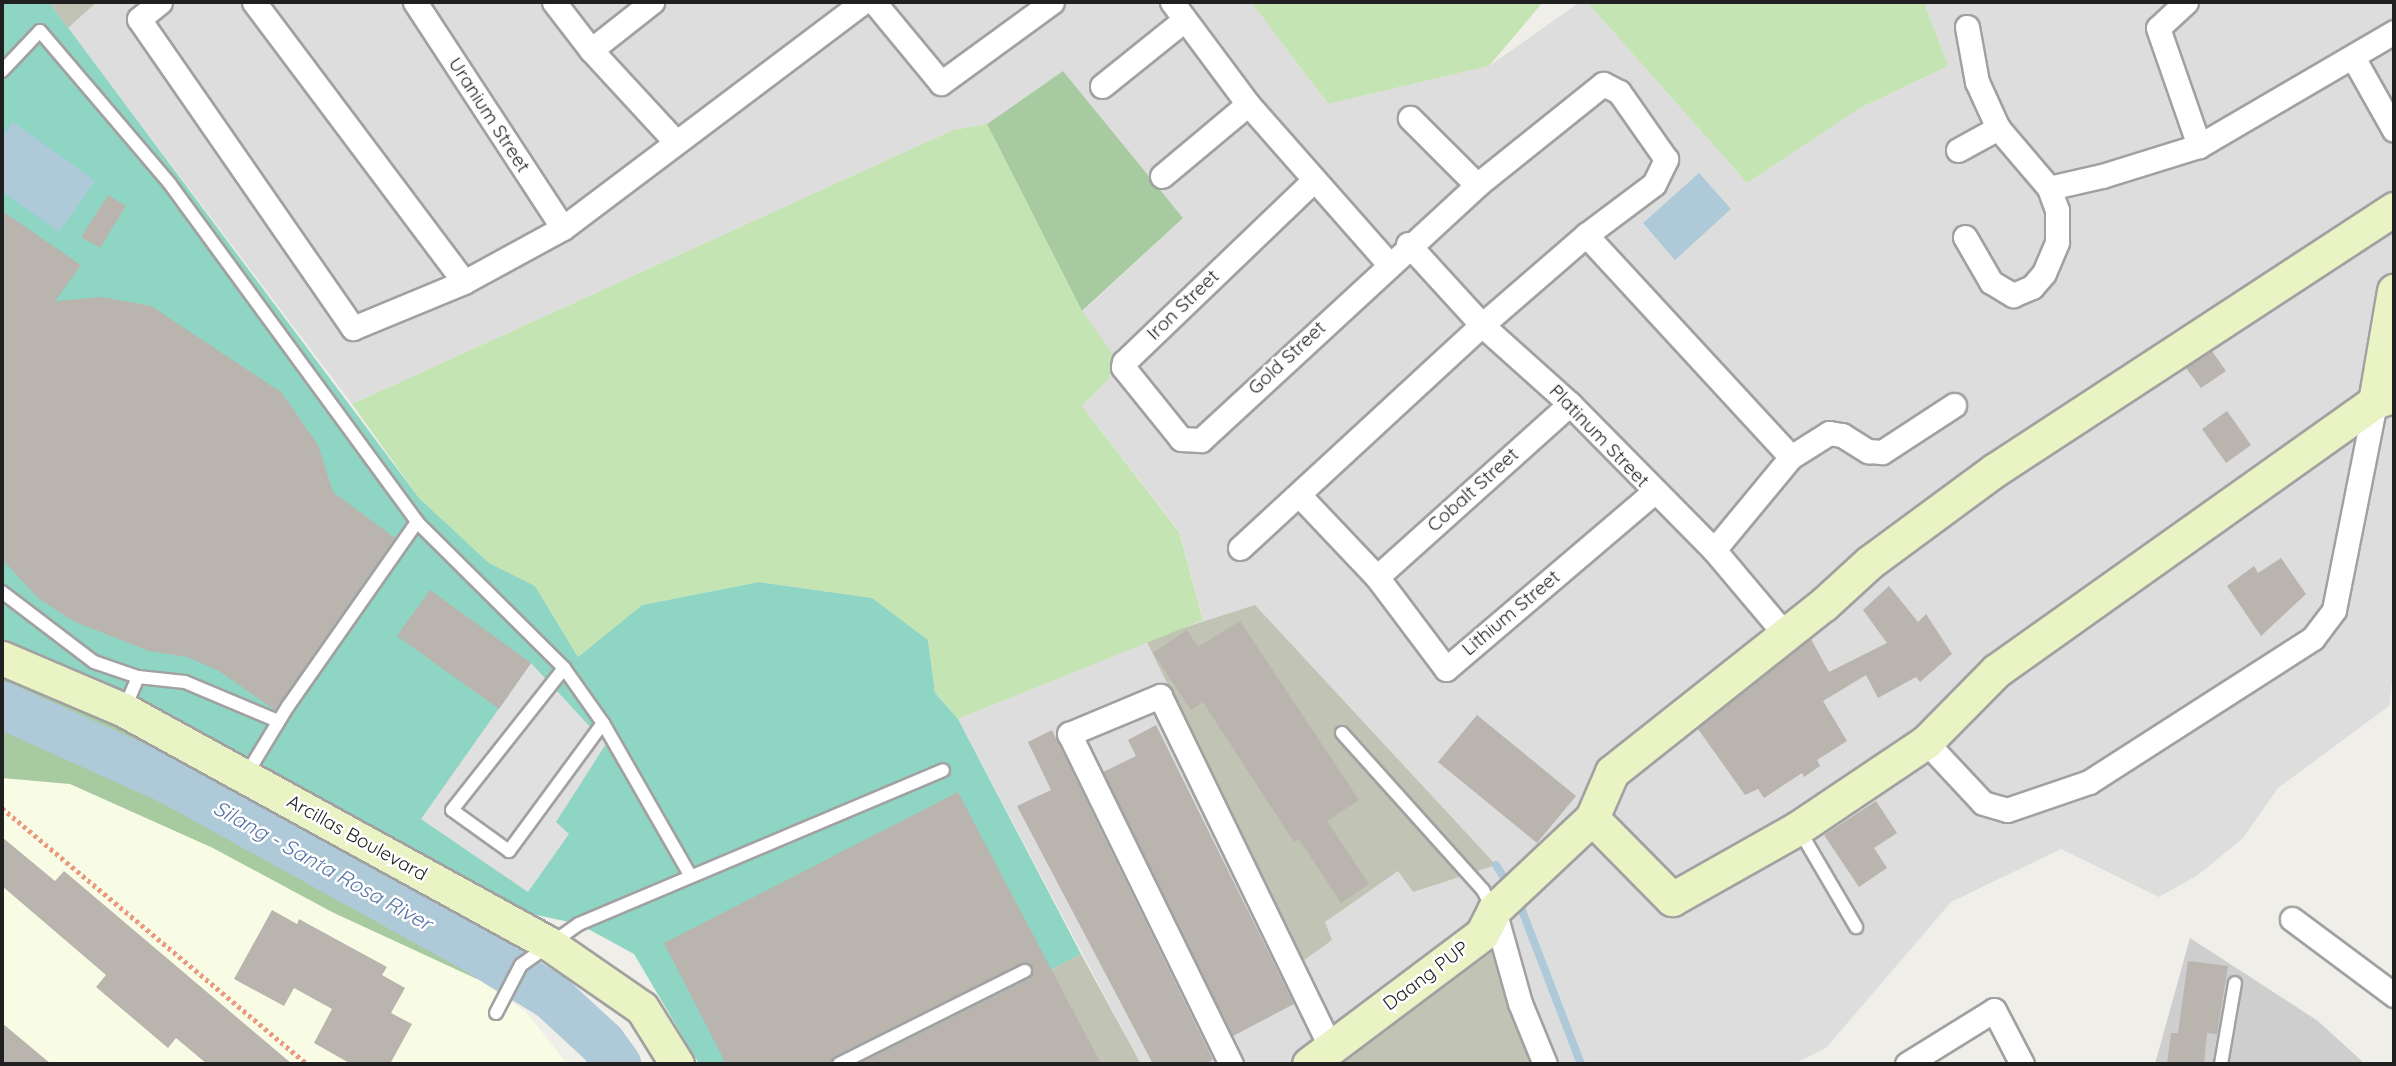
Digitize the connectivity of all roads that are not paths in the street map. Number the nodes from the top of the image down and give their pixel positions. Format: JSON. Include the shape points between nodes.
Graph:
{"nodes":[{"id":1,"x":160,"y":2,"type":"edge"},
{"id":2,"x":254,"y":2,"type":"edge"},
{"id":3,"x":415,"y":2,"type":"edge"},
{"id":4,"x":554,"y":2,"type":"edge"},
{"id":5,"x":652,"y":2,"type":"edge"},
{"id":6,"x":863,"y":2,"type":"edge"},
{"id":7,"x":874,"y":2,"type":"edge"},
{"id":8,"x":1052,"y":2,"type":"edge"},
{"id":9,"x":2186,"y":2,"type":"edge"},
{"id":10,"x":1178,"y":11,"type":"edge"},
{"id":11,"x":1967,"y":27,"type":"dead end"},
{"id":12,"x":2394,"y":32,"type":"edge"},
{"id":13,"x":591,"y":50,"type":"junction"},
{"id":14,"x":2354,"y":59,"type":"junction"},
{"id":15,"x":2,"y":71,"type":"edge"},
{"id":16,"x":1102,"y":86,"type":"dead end"},
{"id":17,"x":1248,"y":104,"type":"junction"},
{"id":18,"x":1409,"y":118,"type":"dead end"},
{"id":19,"x":1998,"y":128,"type":"junction"},
{"id":20,"x":2394,"y":130,"type":"edge"},
{"id":21,"x":676,"y":142,"type":"junction"},
{"id":22,"x":2199,"y":146,"type":"junction"},
{"id":23,"x":1958,"y":150,"type":"dead end"},
{"id":24,"x":1162,"y":176,"type":"dead end"},
{"id":25,"x":1313,"y":181,"type":"junction"},
{"id":26,"x":1477,"y":185,"type":"junction"},
{"id":27,"x":2049,"y":188,"type":"junction"},
{"id":28,"x":2394,"y":209,"type":"edge"},
{"id":29,"x":563,"y":228,"type":"junction"},
{"id":30,"x":1586,"y":235,"type":"junction"},
{"id":31,"x":1965,"y":237,"type":"dead end"},
{"id":32,"x":1408,"y":243,"type":"junction"},
{"id":33,"x":1388,"y":263,"type":"junction"},
{"id":34,"x":464,"y":282,"type":"junction"},
{"id":35,"x":2394,"y":291,"type":"edge"},
{"id":36,"x":1482,"y":325,"type":"junction"},
{"id":37,"x":2384,"y":398,"type":"edge"},
{"id":38,"x":1570,"y":404,"type":"junction"},
{"id":39,"x":1954,"y":405,"type":"dead end"},
{"id":40,"x":1181,"y":439,"type":"joint"},
{"id":41,"x":1791,"y":457,"type":"junction"},
{"id":42,"x":1654,"y":492,"type":"junction"},
{"id":43,"x":1300,"y":496,"type":"junction"},
{"id":44,"x":416,"y":522,"type":"junction"},
{"id":45,"x":1240,"y":548,"type":"dead end"},
{"id":46,"x":1714,"y":550,"type":"junction"},
{"id":47,"x":1377,"y":577,"type":"junction"},
{"id":48,"x":2,"y":592,"type":"edge"},
{"id":49,"x":1784,"y":633,"type":"junction"},
{"id":50,"x":2,"y":658,"type":"edge"},
{"id":51,"x":564,"y":668,"type":"junction"},
{"id":52,"x":138,"y":677,"type":"junction"},
{"id":53,"x":124,"y":710,"type":"junction"},
{"id":54,"x":278,"y":721,"type":"junction"},
{"id":55,"x":603,"y":723,"type":"junction"},
{"id":56,"x":1342,"y":733,"type":"dead end"},
{"id":57,"x":1926,"y":742,"type":"junction"},
{"id":58,"x":943,"y":770,"type":"dead end"},
{"id":59,"x":245,"y":776,"type":"junction"},
{"id":60,"x":1592,"y":818,"type":"junction"},
{"id":61,"x":1798,"y":828,"type":"junction"},
{"id":62,"x":689,"y":873,"type":"junction"},
{"id":63,"x":1498,"y":907,"type":"junction"},
{"id":64,"x":2292,"y":919,"type":"dead end"},
{"id":65,"x":1856,"y":927,"type":"dead end"},
{"id":66,"x":548,"y":943,"type":"junction"},
{"id":67,"x":1025,"y":971,"type":"dead end"},
{"id":68,"x":2235,"y":983,"type":"dead end"},
{"id":69,"x":2394,"y":995,"type":"edge"},
{"id":70,"x":496,"y":1013,"type":"dead end"},
{"id":71,"x":1320,"y":1056,"type":"edge"},
{"id":72,"x":677,"y":1064,"type":"edge"},
{"id":73,"x":839,"y":1064,"type":"edge"},
{"id":74,"x":1231,"y":1064,"type":"edge"},
{"id":75,"x":1545,"y":1064,"type":"edge"},
{"id":76,"x":1907,"y":1064,"type":"edge"},
{"id":77,"x":2022,"y":1064,"type":"edge"},
{"id":78,"x":2221,"y":1064,"type":"edge"}],
"edges":[{"from":1,"to":34,"type":"street","via":[[139,19],[353,328]]},
{"from":2,"to":34,"type":"street"},
{"from":3,"to":29,"type":"street","name":"Uranium Street"},
{"from":4,"to":13,"type":"street"},
{"from":5,"to":13,"type":"street"},
{"from":6,"to":21,"type":"street"},
{"from":7,"to":8,"type":"street","via":[[936,80],[945,83]]},
{"from":9,"to":22,"type":"street","via":[[2158,29]]},
{"from":10,"to":16,"type":"street"},
{"from":10,"to":17,"type":"street"},
{"from":11,"to":19,"type":"street","via":[[1977,82]]},
{"from":12,"to":14,"type":"street"},
{"from":13,"to":21,"type":"street"},
{"from":14,"to":20,"type":"street"},
{"from":14,"to":22,"type":"street"},
{"from":15,"to":44,"type":"lane","via":[[40,31],[170,184]]},
{"from":17,"to":24,"type":"street"},
{"from":17,"to":25,"type":"street"},
{"from":18,"to":26,"type":"street"},
{"from":19,"to":23,"type":"street"},
{"from":19,"to":27,"type":"street"},
{"from":21,"to":29,"type":"street"},
{"from":22,"to":27,"type":"street"},
{"from":25,"to":33,"type":"street"},
{"from":25,"to":40,"type":"street","name":"Iron Street","via":[[1124,362],[1123,367]]},
{"from":26,"to":30,"type":"street","name":"Gold Street","via":[[1603,83],[1611,85],[1666,159],[1654,184]]},
{"from":26,"to":32,"type":"street","name":"Gold Street"},
{"from":27,"to":31,"type":"street","via":[[2057,210],[2057,242],[2044,273],[2032,287],[2013,295],[1991,282]]},
{"from":28,"to":49,"type":"street","via":[[1995,470]]},
{"from":29,"to":34,"type":"street"},
{"from":30,"to":36,"type":"street"},
{"from":30,"to":41,"type":"street"},
{"from":32,"to":33,"type":"street","name":"Gold Street"},
{"from":32,"to":36,"type":"street","name":"Platinum Street"},
{"from":33,"to":40,"type":"street","name":"Gold Street","via":[[1201,440]]},
{"from":35,"to":37,"type":"street"},
{"from":36,"to":38,"type":"street","name":"Platinum Street"},
{"from":36,"to":43,"type":"street"},
{"from":37,"to":57,"type":"street","via":[[1996,671]]},
{"from":37,"to":57,"type":"street","via":[[2334,610],[2313,638],[2089,782],[2007,810],[1983,803]]},
{"from":38,"to":42,"type":"street","name":"Platinum Street"},
{"from":38,"to":47,"type":"street","name":"Cobalt Street"},
{"from":39,"to":41,"type":"street","via":[[1882,452],[1868,451],[1842,435],[1829,433]]},
{"from":41,"to":46,"type":"street"},
{"from":42,"to":46,"type":"street","name":"Platinum Street"},
{"from":42,"to":47,"type":"street","name":"Lithium Street","via":[[1446,669]]},
{"from":43,"to":45,"type":"street"},
{"from":43,"to":47,"type":"street","name":"Lithium Street"},
{"from":44,"to":51,"type":"lane"},
{"from":44,"to":54,"type":"lane"},
{"from":46,"to":49,"type":"street","name":"Platinum Street"},
{"from":48,"to":52,"type":"lane","via":[[94,662]]},
{"from":49,"to":60,"type":"street","via":[[1612,772]]},
{"from":50,"to":53,"type":"street","name":"Arcillas Boulevard"},
{"from":51,"to":55,"type":"lane"},
{"from":51,"to":55,"type":"lane","via":[[452,810],[509,851]]},
{"from":52,"to":53,"type":"lane"},
{"from":52,"to":54,"type":"lane","via":[[185,682]]},
{"from":53,"to":59,"type":"street","name":"Arcillas Boulevard"},
{"from":54,"to":59,"type":"lane"},
{"from":55,"to":62,"type":"lane"},
{"from":56,"to":63,"type":"lane"},
{"from":57,"to":61,"type":"street"},
{"from":58,"to":62,"type":"lane"},
{"from":59,"to":66,"type":"street","name":"Arcillas Boulevard"},
{"from":60,"to":61,"type":"street","via":[[1672,899]]},
{"from":60,"to":63,"type":"street","name":"Daang PUP"},
{"from":61,"to":65,"type":"lane"},
{"from":62,"to":66,"type":"lane","via":[[579,923]]},
{"from":63,"to":71,"type":"street","name":"Daang PUP","via":[[1482,934]]},
{"from":63,"to":75,"type":"street","via":[[1520,1003]]},
{"from":64,"to":69,"type":"street"},
{"from":66,"to":70,"type":"lane","via":[[521,965]]},
{"from":66,"to":72,"type":"street","name":"Arcillas Boulevard","via":[[642,1008]]},
{"from":67,"to":73,"type":"lane"},
{"from":68,"to":78,"type":"lane"},
{"from":71,"to":74,"type":"street","via":[[1160,696],[1069,734]]},
{"from":76,"to":77,"type":"street","via":[[1994,1010]]}]}
